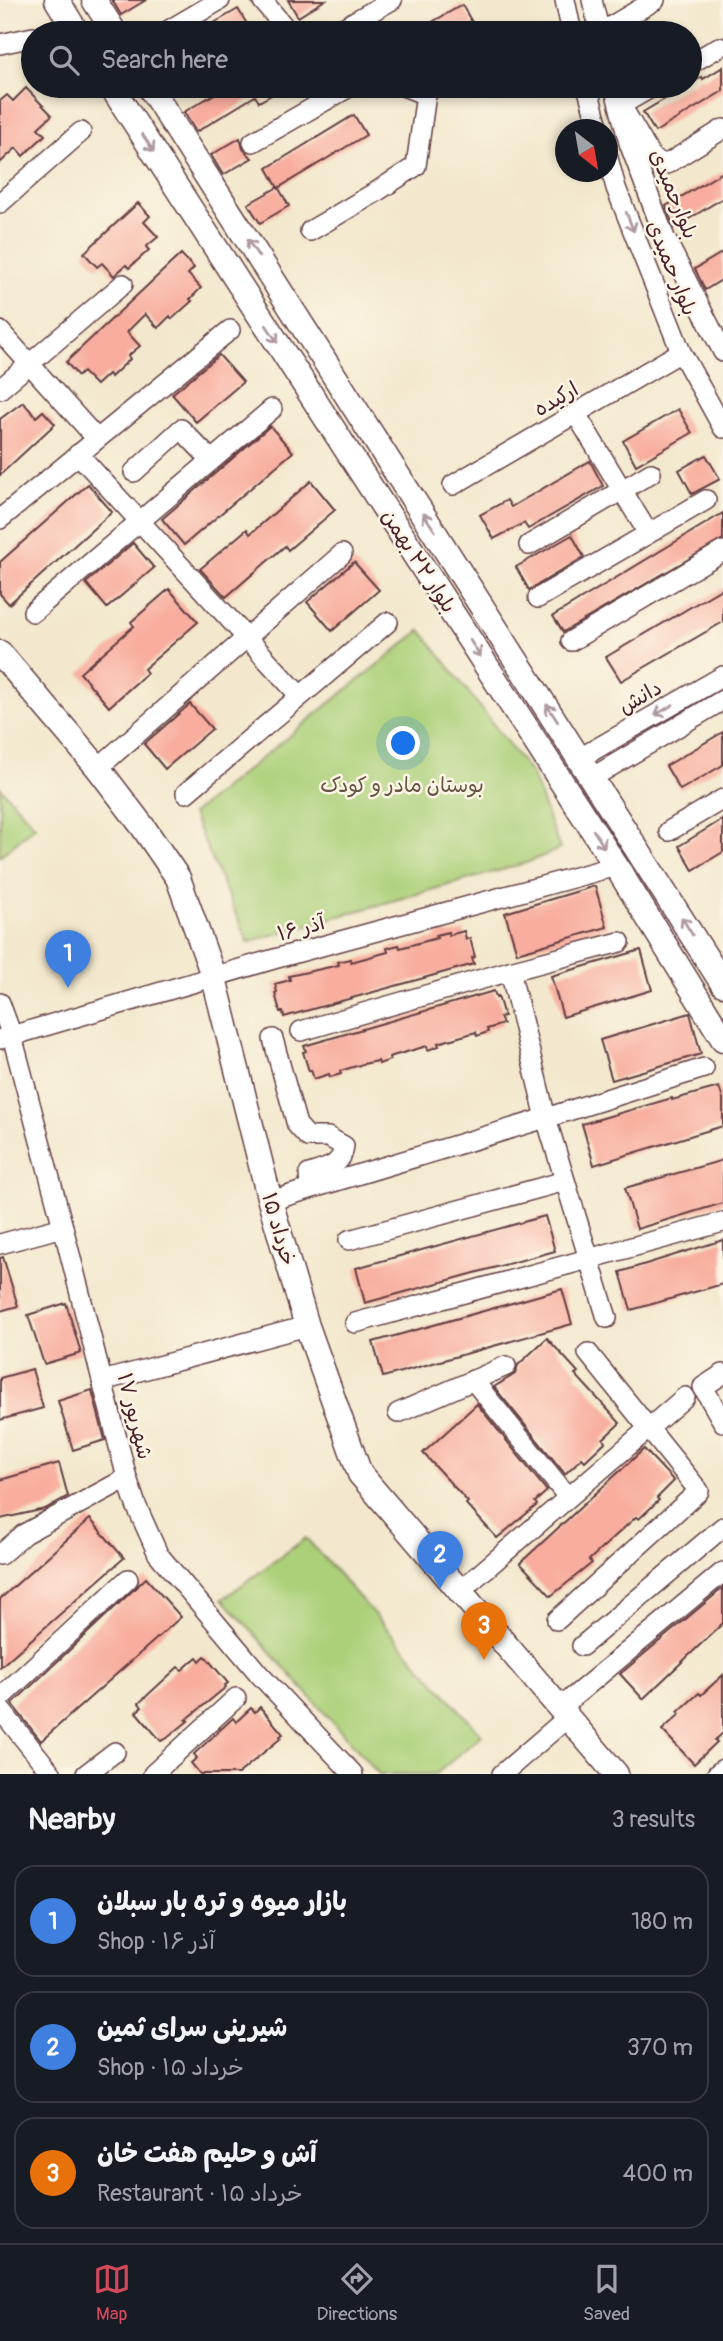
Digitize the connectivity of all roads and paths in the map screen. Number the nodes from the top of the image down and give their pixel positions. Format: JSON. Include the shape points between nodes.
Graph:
{"nodes":[{"id":1,"x":57,"y":0,"type":"edge"},
{"id":2,"x":94,"y":0,"type":"edge"},
{"id":3,"x":220,"y":0,"type":"edge"},
{"id":4,"x":262,"y":0,"type":"edge"},
{"id":5,"x":392,"y":0,"type":"edge"},
{"id":6,"x":565,"y":0,"type":"edge"},
{"id":7,"x":592,"y":0,"type":"edge"},
{"id":8,"x":655,"y":0,"type":"edge"},
{"id":9,"x":64,"y":21,"type":"edge"},
{"id":10,"x":107,"y":21,"type":"edge"},
{"id":11,"x":184,"y":21,"type":"edge"},
{"id":12,"x":279,"y":21,"type":"edge"},
{"id":13,"x":355,"y":21,"type":"edge"},
{"id":14,"x":567,"y":21,"type":"edge"},
{"id":15,"x":597,"y":21,"type":"edge"},
{"id":16,"x":620,"y":21,"type":"edge"},
{"id":17,"x":21,"y":40,"type":"edge"},
{"id":18,"x":0,"y":44,"type":"edge"},
{"id":19,"x":719,"y":47,"type":"dead end"},
{"id":20,"x":702,"y":57,"type":"edge"},
{"id":21,"x":119,"y":98,"type":"edge"},
{"id":22,"x":157,"y":98,"type":"edge"},
{"id":23,"x":330,"y":98,"type":"edge"},
{"id":24,"x":429,"y":98,"type":"edge"},
{"id":25,"x":590,"y":98,"type":"edge"},
{"id":26,"x":617,"y":98,"type":"edge"},
{"id":27,"x":634,"y":98,"type":"edge"},
{"id":28,"x":596,"y":119,"type":"edge"},
{"id":29,"x":723,"y":129,"type":"edge"},
{"id":30,"x":81,"y":132,"type":"dead end"},
{"id":31,"x":253,"y":142,"type":"dead end"},
{"id":32,"x":614,"y":182,"type":"edge"},
{"id":33,"x":0,"y":203,"type":"edge"},
{"id":34,"x":310,"y":231,"type":"dead end"},
{"id":35,"x":123,"y":284,"type":"dead end"},
{"id":36,"x":230,"y":330,"type":"dead end"},
{"id":37,"x":0,"y":331,"type":"edge"},
{"id":38,"x":719,"y":331,"type":"edge"},
{"id":39,"x":681,"y":352,"type":"junction"},
{"id":40,"x":723,"y":352,"type":"edge"},
{"id":41,"x":29,"y":363,"type":"junction"},
{"id":42,"x":0,"y":389,"type":"edge"},
{"id":43,"x":272,"y":409,"type":"dead end"},
{"id":44,"x":576,"y":414,"type":"junction"},
{"id":45,"x":723,"y":428,"type":"edge"},
{"id":46,"x":96,"y":438,"type":"junction"},
{"id":47,"x":378,"y":443,"type":"junction"},
{"id":48,"x":78,"y":454,"type":"junction"},
{"id":49,"x":211,"y":460,"type":"junction"},
{"id":50,"x":353,"y":460,"type":"junction"},
{"id":51,"x":134,"y":472,"type":"dead end"},
{"id":52,"x":651,"y":473,"type":"dead end"},
{"id":53,"x":453,"y":485,"type":"dead end"},
{"id":54,"x":623,"y":491,"type":"junction"},
{"id":55,"x":706,"y":500,"type":"dead end"},
{"id":56,"x":0,"y":520,"type":"edge"},
{"id":57,"x":140,"y":521,"type":"junction"},
{"id":58,"x":648,"y":533,"type":"junction"},
{"id":59,"x":529,"y":545,"type":"dead end"},
{"id":60,"x":723,"y":551,"type":"edge"},
{"id":61,"x":342,"y":554,"type":"dead end"},
{"id":62,"x":538,"y":598,"type":"dead end"},
{"id":63,"x":33,"y":612,"type":"dead end"},
{"id":64,"x":388,"y":622,"type":"dead end"},
{"id":65,"x":246,"y":636,"type":"junction"},
{"id":66,"x":571,"y":641,"type":"dead end"},
{"id":67,"x":0,"y":653,"type":"edge"},
{"id":68,"x":723,"y":676,"type":"edge"},
{"id":69,"x":300,"y":696,"type":"junction"},
{"id":70,"x":723,"y":700,"type":"edge"},
{"id":71,"x":98,"y":768,"type":"junction"},
{"id":72,"x":587,"y":768,"type":"junction"},
{"id":73,"x":186,"y":793,"type":"dead end"},
{"id":74,"x":723,"y":799,"type":"edge"},
{"id":75,"x":669,"y":831,"type":"dead end"},
{"id":76,"x":616,"y":866,"type":"junction"},
{"id":77,"x":620,"y":942,"type":"dead end"},
{"id":78,"x":510,"y":971,"type":"junction"},
{"id":79,"x":718,"y":977,"type":"edge"},
{"id":80,"x":214,"y":978,"type":"junction"},
{"id":81,"x":690,"y":985,"type":"junction"},
{"id":82,"x":0,"y":1003,"type":"edge"},
{"id":83,"x":301,"y":1031,"type":"dead end"},
{"id":84,"x":6,"y":1038,"type":"edge"},
{"id":85,"x":273,"y":1039,"type":"dead end"},
{"id":86,"x":723,"y":1039,"type":"edge"},
{"id":87,"x":704,"y":1068,"type":"dead end"},
{"id":88,"x":546,"y":1118,"type":"junction"},
{"id":89,"x":565,"y":1181,"type":"junction"},
{"id":90,"x":310,"y":1188,"type":"junction"},
{"id":91,"x":270,"y":1201,"type":"junction"},
{"id":92,"x":723,"y":1222,"type":"edge"},
{"id":93,"x":63,"y":1227,"type":"junction"},
{"id":94,"x":349,"y":1240,"type":"dead end"},
{"id":95,"x":0,"y":1244,"type":"edge"},
{"id":96,"x":589,"y":1257,"type":"junction"},
{"id":97,"x":607,"y":1318,"type":"dead end"},
{"id":98,"x":355,"y":1323,"type":"dead end"},
{"id":99,"x":307,"y":1326,"type":"junction"},
{"id":100,"x":588,"y":1353,"type":"dead end"},
{"id":101,"x":506,"y":1366,"type":"dead end"},
{"id":102,"x":723,"y":1374,"type":"edge"},
{"id":103,"x":473,"y":1380,"type":"junction"},
{"id":104,"x":102,"y":1381,"type":"junction"},
{"id":105,"x":685,"y":1397,"type":"dead end"},
{"id":106,"x":398,"y":1413,"type":"dead end"},
{"id":107,"x":723,"y":1422,"type":"edge"},
{"id":108,"x":647,"y":1429,"type":"junction"},
{"id":109,"x":127,"y":1478,"type":"junction"},
{"id":110,"x":568,"y":1497,"type":"junction"},
{"id":111,"x":723,"y":1527,"type":"edge"},
{"id":112,"x":0,"y":1555,"type":"edge"},
{"id":113,"x":723,"y":1572,"type":"edge"},
{"id":114,"x":128,"y":1580,"type":"dead end"},
{"id":115,"x":460,"y":1591,"type":"junction"},
{"id":116,"x":557,"y":1620,"type":"dead end"},
{"id":117,"x":582,"y":1646,"type":"dead end"},
{"id":118,"x":0,"y":1698,"type":"edge"},
{"id":119,"x":236,"y":1698,"type":"dead end"},
{"id":120,"x":0,"y":1709,"type":"edge"},
{"id":121,"x":564,"y":1713,"type":"junction"},
{"id":122,"x":115,"y":1752,"type":"dead end"},
{"id":123,"x":723,"y":1769,"type":"edge"},
{"id":124,"x":52,"y":1774,"type":"edge"},
{"id":125,"x":86,"y":1774,"type":"edge"},
{"id":126,"x":153,"y":1774,"type":"edge"},
{"id":127,"x":353,"y":1774,"type":"edge"},
{"id":128,"x":502,"y":1774,"type":"edge"},
{"id":129,"x":616,"y":1774,"type":"edge"},
{"id":130,"x":717,"y":1774,"type":"edge"}],
"edges":[{"from":1,"to":9,"type":"main road"},
{"from":2,"to":10,"type":"main road"},
{"from":3,"to":11,"type":"street"},
{"from":4,"to":12,"type":"street"},
{"from":5,"to":13,"type":"street"},
{"from":6,"to":14,"type":"street"},
{"from":7,"to":15,"type":"street"},
{"from":8,"to":16,"type":"street"},
{"from":17,"to":18,"type":"street"},
{"from":19,"to":20,"type":"street"},
{"from":21,"to":50,"type":"main road","name":"بلوار ۲۲ بهمن","one_way":true},
{"from":47,"to":22,"type":"main road","name":"بلوار ۲۲ بهمن","one_way":true},
{"from":23,"to":31,"type":"street"},
{"from":24,"to":34,"type":"street","via":[[416,166]]},
{"from":25,"to":28,"type":"street"},
{"from":26,"to":38,"type":"street","name":"بلوارحمیدی","via":[[665,238]]},
{"from":27,"to":29,"type":"street","via":[[621,106],[653,160],[667,164]]},
{"from":30,"to":33,"type":"street"},
{"from":32,"to":39,"type":"street","name":"بلوار حمیدی","one_way":true},
{"from":35,"to":41,"type":"street"},
{"from":36,"to":46,"type":"street"},
{"from":37,"to":41,"type":"street"},
{"from":38,"to":40,"type":"street","name":"بلوارحمیدی"},
{"from":39,"to":44,"type":"street","name":"ارکیده"},
{"from":39,"to":45,"type":"street","name":"بلوار حمیدی"},
{"from":41,"to":42,"type":"street"},
{"from":41,"to":46,"type":"street"},
{"from":43,"to":49,"type":"street"},
{"from":44,"to":53,"type":"street","name":"ارکیده"},
{"from":44,"to":54,"type":"street"},
{"from":46,"to":48,"type":"street"},
{"from":47,"to":50,"type":"main road"},
{"from":72,"to":47,"type":"main road","name":"بلوار ۲۲ بهمن","one_way":true},
{"from":48,"to":56,"type":"street"},
{"from":48,"to":57,"type":"street"},
{"from":49,"to":51,"type":"street","via":[[181,429]]},
{"from":49,"to":57,"type":"street"},
{"from":50,"to":76,"type":"main road","name":"بلوار ۲۲ بهمن","one_way":true},
{"from":52,"to":54,"type":"street"},
{"from":54,"to":58,"type":"street"},
{"from":54,"to":59,"type":"street"},
{"from":55,"to":58,"type":"street"},
{"from":57,"to":63,"type":"street"},
{"from":57,"to":65,"type":"street"},
{"from":58,"to":62,"type":"street"},
{"from":60,"to":66,"type":"street"},
{"from":61,"to":65,"type":"street"},
{"from":64,"to":69,"type":"street"},
{"from":65,"to":69,"type":"street"},
{"from":65,"to":71,"type":"street"},
{"from":67,"to":71,"type":"main road","name":"۱۵ خرداد"},
{"from":68,"to":72,"type":"street","name":"دانش","one_way":true},
{"from":69,"to":73,"type":"street"},
{"from":70,"to":72,"type":"street"},
{"from":71,"to":80,"type":"main road","name":"۱۵ خرداد","via":[[178,878]]},
{"from":79,"to":72,"type":"main road","name":"بلوار ۲۲ بهمن","one_way":true},
{"from":74,"to":75,"type":"street"},
{"from":76,"to":80,"type":"street","name":"۱۶ آذر"},
{"from":76,"to":81,"type":"main road","name":"بلوار ۲۲ بهمن"},
{"from":77,"to":78,"type":"street"},
{"from":78,"to":83,"type":"street"},
{"from":78,"to":88,"type":"street"},
{"from":79,"to":81,"type":"main road"},
{"from":80,"to":84,"type":"street","name":"۱۶ آذر"},
{"from":80,"to":91,"type":"main road","name":"۱۵ خرداد"},
{"from":81,"to":86,"type":"main road","name":"بلوار ۲۲ بهمن"},
{"from":82,"to":84,"type":"street","name":"۱۷ شهریور"},
{"from":84,"to":93,"type":"street","name":"۱۷ شهریور"},
{"from":85,"to":90,"type":"street","via":[[297,1125],[308,1136],[328,1137],[344,1146],[335,1166],[309,1174]]},
{"from":87,"to":88,"type":"street"},
{"from":88,"to":89,"type":"street"},
{"from":88,"to":90,"type":"street"},
{"from":89,"to":94,"type":"street"},
{"from":89,"to":96,"type":"street"},
{"from":90,"to":91,"type":"street"},
{"from":91,"to":99,"type":"main road","name":"۱۵ خرداد"},
{"from":92,"to":96,"type":"street"},
{"from":93,"to":95,"type":"street"},
{"from":93,"to":104,"type":"street","name":"۱۷ شهریور"},
{"from":96,"to":97,"type":"street"},
{"from":96,"to":98,"type":"street"},
{"from":99,"to":104,"type":"street"},
{"from":99,"to":115,"type":"main road","name":"۱۵ خرداد","via":[[360,1474]]},
{"from":100,"to":108,"type":"street"},
{"from":101,"to":103,"type":"street"},
{"from":102,"to":107,"type":"street","via":[[703,1387]]},
{"from":103,"to":106,"type":"street"},
{"from":103,"to":110,"type":"street"},
{"from":104,"to":109,"type":"street","name":"۱۷ شهریور"},
{"from":105,"to":108,"type":"street"},
{"from":108,"to":110,"type":"street"},
{"from":108,"to":116,"type":"street","via":[[699,1491]]},
{"from":109,"to":112,"type":"street","via":[[24,1534]]},
{"from":109,"to":127,"type":"street","name":"۱۷ شهریور","via":[[158,1554],[259,1674]]},
{"from":110,"to":115,"type":"street"},
{"from":111,"to":117,"type":"street"},
{"from":113,"to":121,"type":"street"},
{"from":114,"to":118,"type":"street"},
{"from":115,"to":121,"type":"main road","name":"۱۵ خرداد"},
{"from":119,"to":126,"type":"street"},
{"from":120,"to":124,"type":"street"},
{"from":121,"to":128,"type":"street"},
{"from":121,"to":129,"type":"main road","name":"۱۵ خرداد"},
{"from":122,"to":125,"type":"street"},
{"from":123,"to":130,"type":"street"}]}
